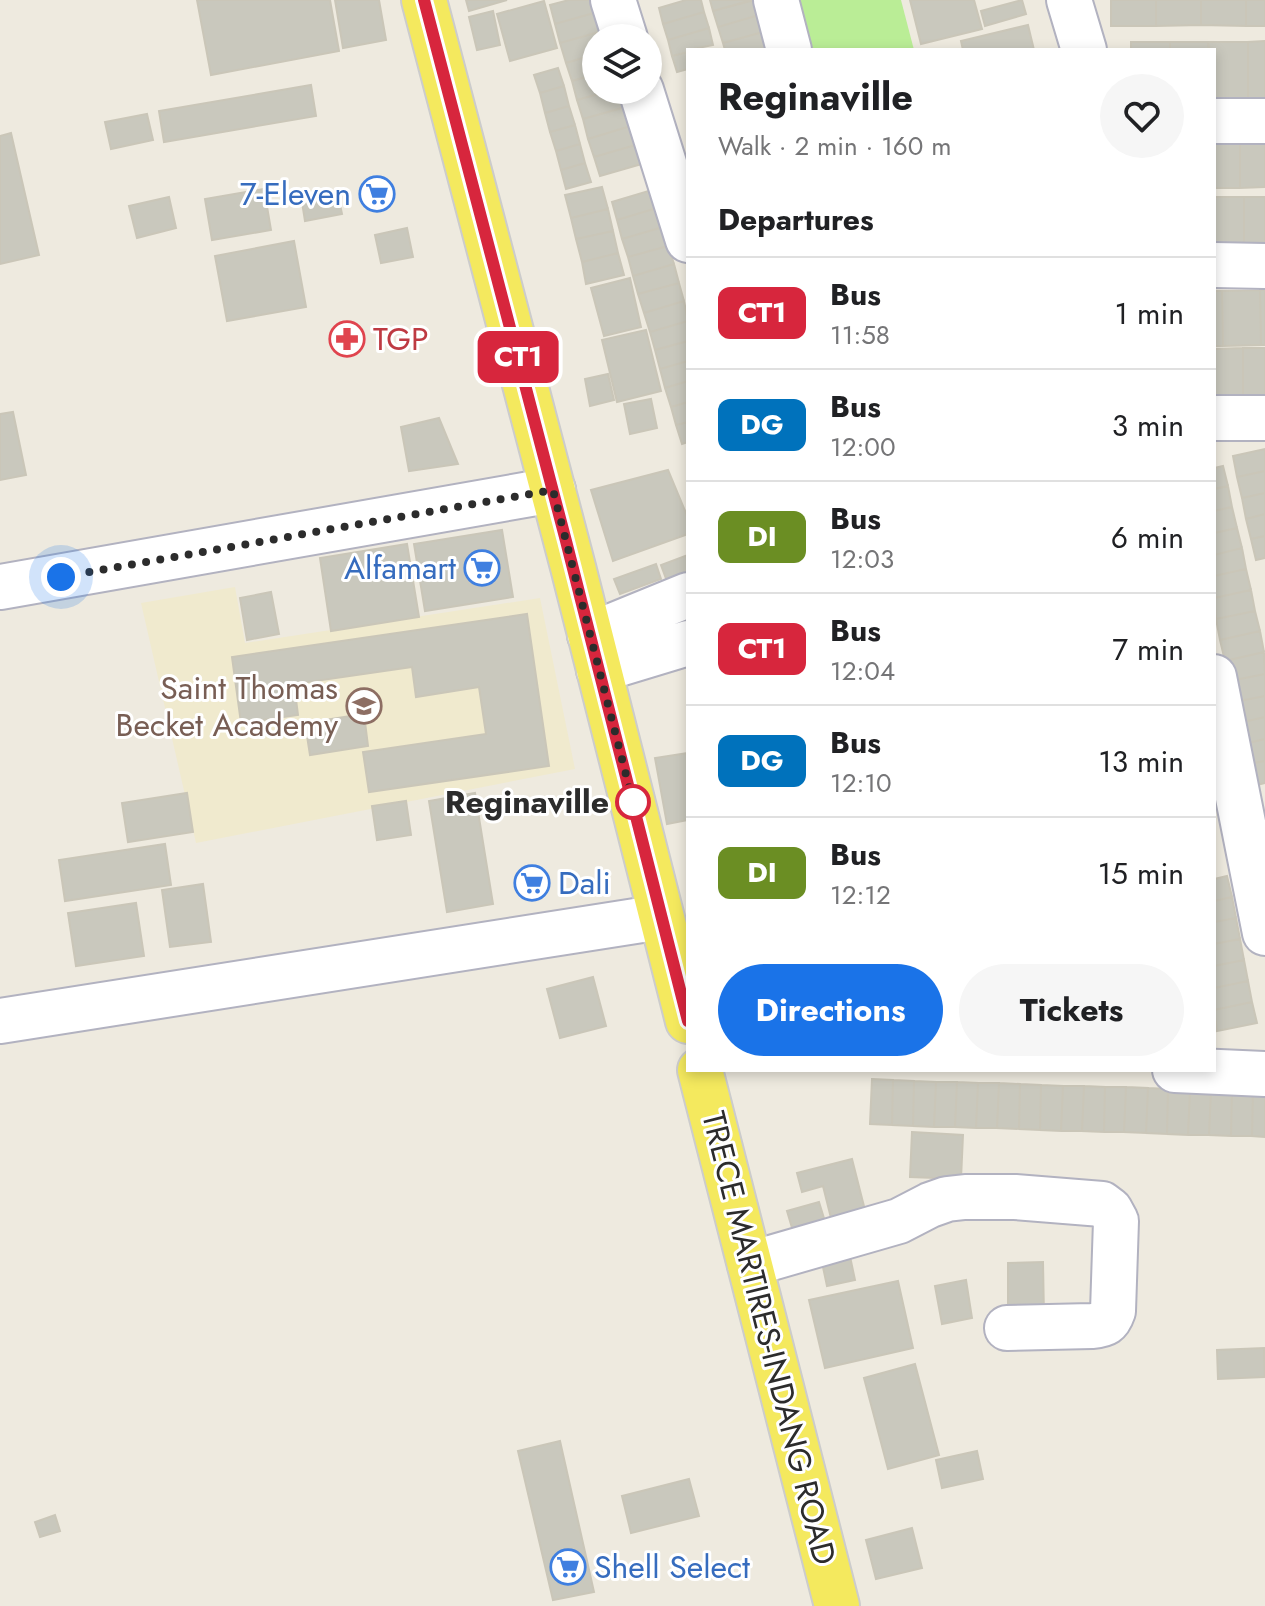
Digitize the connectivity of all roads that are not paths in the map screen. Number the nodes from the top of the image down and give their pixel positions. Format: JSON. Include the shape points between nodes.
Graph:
{"nodes":[{"id":1,"x":424,"y":0,"type":"edge"},
{"id":2,"x":613,"y":0,"type":"edge"},
{"id":3,"x":776,"y":0,"type":"edge"},
{"id":4,"x":1069,"y":0,"type":"edge"},
{"id":5,"x":621,"y":24,"type":"edge"},
{"id":6,"x":788,"y":48,"type":"edge"},
{"id":7,"x":1083,"y":48,"type":"edge"},
{"id":8,"x":645,"y":104,"type":"edge"},
{"id":9,"x":1216,"y":121,"type":"edge"},
{"id":10,"x":1265,"y":121,"type":"edge"},
{"id":11,"x":686,"y":234,"type":"edge"},
{"id":12,"x":1216,"y":265,"type":"edge"},
{"id":13,"x":1265,"y":266,"type":"edge"},
{"id":14,"x":1216,"y":418,"type":"edge"},
{"id":15,"x":1265,"y":418,"type":"edge"},
{"id":16,"x":553,"y":490,"type":"junction"},
{"id":17,"x":0,"y":587,"type":"edge"},
{"id":18,"x":686,"y":596,"type":"edge"},
{"id":19,"x":686,"y":643,"type":"edge"},
{"id":20,"x":594,"y":653,"type":"junction"},
{"id":21,"x":1216,"y":687,"type":"edge"},
{"id":22,"x":661,"y":917,"type":"junction"},
{"id":23,"x":1265,"y":933,"type":"edge"},
{"id":24,"x":686,"y":1013,"type":"edge"},
{"id":25,"x":0,"y":1021,"type":"edge"},
{"id":26,"x":701,"y":1072,"type":"edge"},
{"id":27,"x":1216,"y":1072,"type":"edge"},
{"id":28,"x":1265,"y":1074,"type":"edge"},
{"id":29,"x":750,"y":1264,"type":"junction"},
{"id":30,"x":1007,"y":1328,"type":"dead end"},
{"id":31,"x":837,"y":1606,"type":"edge"}],
"edges":[{"from":1,"to":16,"type":"main road"},
{"from":2,"to":5,"type":"street"},
{"from":3,"to":6,"type":"street"},
{"from":4,"to":7,"type":"street"},
{"from":8,"to":11,"type":"street"},
{"from":9,"to":10,"type":"street"},
{"from":12,"to":13,"type":"street"},
{"from":14,"to":15,"type":"street"},
{"from":16,"to":17,"type":"street"},
{"from":16,"to":20,"type":"main road"},
{"from":18,"to":20,"type":"street"},
{"from":19,"to":20,"type":"street"},
{"from":20,"to":22,"type":"main road"},
{"from":21,"to":23,"type":"street"},
{"from":22,"to":24,"type":"main road"},
{"from":22,"to":25,"type":"street"},
{"from":26,"to":29,"type":"main road","name":"TRECE MARTIRES-INDANG ROAD"},
{"from":27,"to":28,"type":"street"},
{"from":29,"to":30,"type":"street","via":[[899,1221],[947,1199],[1015,1197],[1102,1204],[1110,1210],[1116,1221],[1110,1321],[1103,1326]]},
{"from":29,"to":31,"type":"main road","name":"TRECE MARTIRES-INDANG ROAD"}]}
